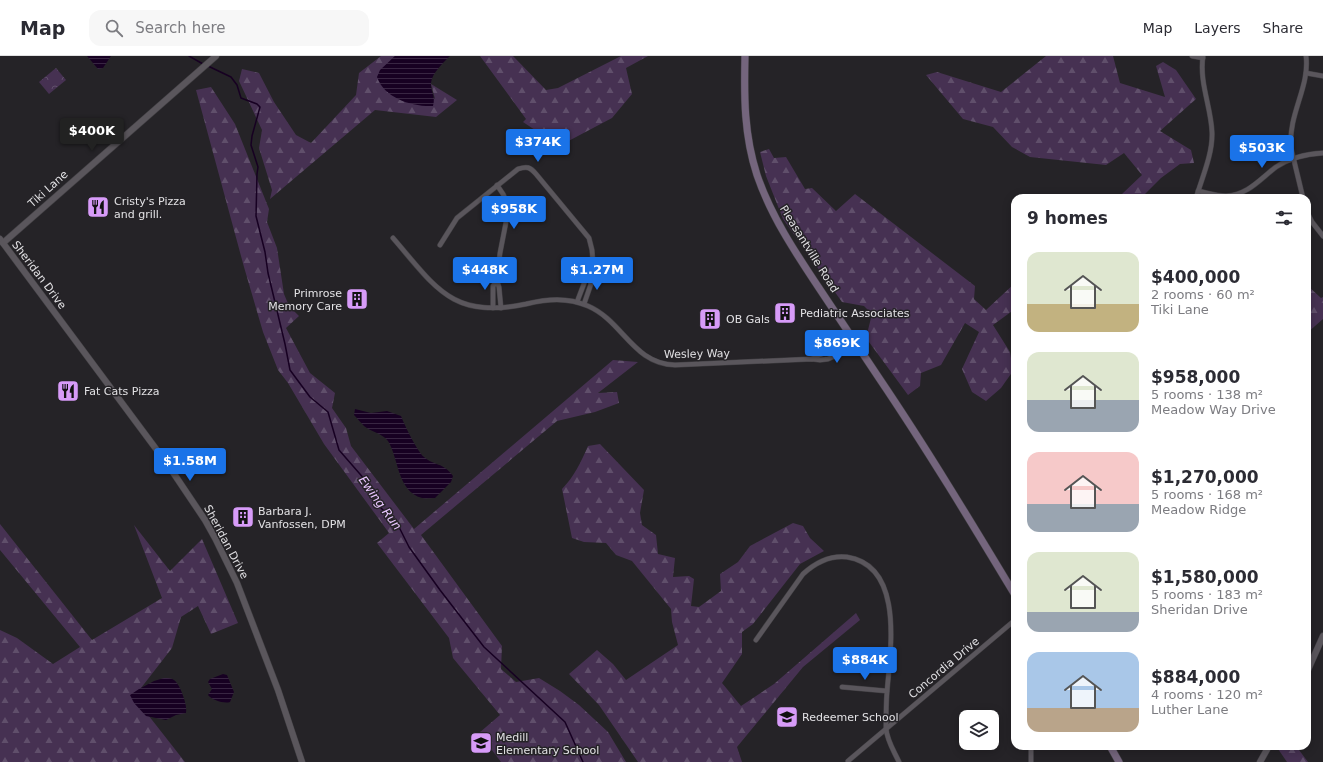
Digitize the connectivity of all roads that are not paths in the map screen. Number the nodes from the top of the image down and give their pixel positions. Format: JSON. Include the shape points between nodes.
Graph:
{"nodes":[{"id":1,"x":216,"y":56,"type":"edge"},
{"id":2,"x":745,"y":56,"type":"edge"},
{"id":3,"x":1192,"y":56,"type":"edge"},
{"id":4,"x":1306,"y":56,"type":"edge"},
{"id":5,"x":1203,"y":57,"type":"edge"},
{"id":6,"x":1306,"y":73,"type":"junction"},
{"id":7,"x":1323,"y":76,"type":"edge"},
{"id":8,"x":1323,"y":153,"type":"edge"},
{"id":9,"x":1294,"y":158,"type":"junction"},
{"id":10,"x":497,"y":185,"type":"junction"},
{"id":11,"x":1198,"y":191,"type":"junction"},
{"id":12,"x":1197,"y":194,"type":"edge"},
{"id":13,"x":1209,"y":194,"type":"edge"},
{"id":14,"x":1239,"y":194,"type":"edge"},
{"id":15,"x":1302,"y":194,"type":"edge"},
{"id":16,"x":1311,"y":220,"type":"edge"},
{"id":17,"x":1323,"y":236,"type":"edge"},
{"id":18,"x":393,"y":238,"type":"dead end"},
{"id":19,"x":1,"y":241,"type":"edge"},
{"id":20,"x":440,"y":245,"type":"dead end"},
{"id":21,"x":589,"y":278,"type":"junction"},
{"id":22,"x":497,"y":281,"type":"junction"},
{"id":23,"x":577,"y":302,"type":"junction"},
{"id":24,"x":584,"y":304,"type":"junction"},
{"id":25,"x":493,"y":308,"type":"junction"},
{"id":26,"x":501,"y":308,"type":"junction"},
{"id":27,"x":853,"y":338,"type":"junction"},
{"id":28,"x":858,"y":346,"type":"junction"},
{"id":29,"x":812,"y":359,"type":"junction"},
{"id":30,"x":1011,"y":588,"type":"edge"},
{"id":31,"x":1011,"y":623,"type":"edge"},
{"id":32,"x":1323,"y":636,"type":"edge"},
{"id":33,"x":756,"y":640,"type":"dead end"},
{"id":34,"x":1311,"y":663,"type":"edge"},
{"id":35,"x":842,"y":687,"type":"dead end"},
{"id":36,"x":887,"y":692,"type":"junction"},
{"id":37,"x":886,"y":729,"type":"junction"},
{"id":38,"x":1031,"y":750,"type":"edge"},
{"id":39,"x":1112,"y":750,"type":"edge"},
{"id":40,"x":1267,"y":750,"type":"edge"},
{"id":41,"x":848,"y":761,"type":"dead end"},
{"id":42,"x":302,"y":762,"type":"edge"},
{"id":43,"x":899,"y":762,"type":"edge"},
{"id":44,"x":1031,"y":762,"type":"edge"},
{"id":45,"x":1119,"y":762,"type":"edge"},
{"id":46,"x":1260,"y":762,"type":"edge"}],
"edges":[{"from":1,"to":19,"type":"street","name":"Tiki Lane"},
{"from":2,"to":27,"type":"main road","name":"Pleasantville Road","via":[[746,125],[752,158],[761,186],[792,246]]},
{"from":3,"to":5,"type":"street"},
{"from":4,"to":6,"type":"street"},
{"from":5,"to":11,"type":"street","via":[[1203,75],[1212,133],[1211,147]]},
{"from":6,"to":7,"type":"street"},
{"from":6,"to":9,"type":"street","via":[[1291,131]]},
{"from":8,"to":9,"type":"street","via":[[1308,153]]},
{"from":9,"to":14,"type":"street"},
{"from":9,"to":15,"type":"street"},
{"from":10,"to":20,"type":"street","via":[[457,218]]},
{"from":10,"to":21,"type":"street","via":[[518,169],[532,169],[589,238],[593,263]]},
{"from":10,"to":22,"type":"street","via":[[508,205],[508,212]]},
{"from":11,"to":12,"type":"street"},
{"from":11,"to":13,"type":"street"},
{"from":16,"to":17,"type":"street"},
{"from":18,"to":25,"type":"street","name":"Wesley Way","via":[[443,292],[462,303]]},
{"from":19,"to":42,"type":"street","name":"Sheridan Drive","via":[[168,465],[215,538],[237,583],[278,690]]},
{"from":21,"to":23,"type":"street","via":[[585,281]]},
{"from":21,"to":24,"type":"street","via":[[591,284]]},
{"from":22,"to":25,"type":"street","via":[[493,286]]},
{"from":22,"to":26,"type":"street"},
{"from":23,"to":24,"type":"street","name":"Wesley Way"},
{"from":23,"to":26,"type":"street","name":"Wesley Way","via":[[546,299]]},
{"from":24,"to":29,"type":"street","name":"Wesley Way","via":[[606,316],[638,351],[663,364]]},
{"from":25,"to":26,"type":"street","name":"Wesley Way"},
{"from":27,"to":28,"type":"main road","name":"Pleasantville Road"},
{"from":27,"to":29,"type":"street","name":"Wesley Way"},
{"from":28,"to":29,"type":"street","name":"Wesley Way","via":[[828,359]]},
{"from":28,"to":30,"type":"main road","name":"Pleasantville Road","via":[[935,464]]},
{"from":31,"to":37,"type":"street","name":"Concordia Drive"},
{"from":32,"to":34,"type":"street"},
{"from":33,"to":36,"type":"street","via":[[810,567],[817,562],[835,557],[859,561],[878,577],[886,594],[891,629]]},
{"from":35,"to":36,"type":"street"},
{"from":36,"to":37,"type":"street"},
{"from":37,"to":41,"type":"street","name":"Concordia Drive"},
{"from":37,"to":43,"type":"street"},
{"from":38,"to":44,"type":"street"},
{"from":39,"to":45,"type":"main road"},
{"from":40,"to":46,"type":"street"}]}
